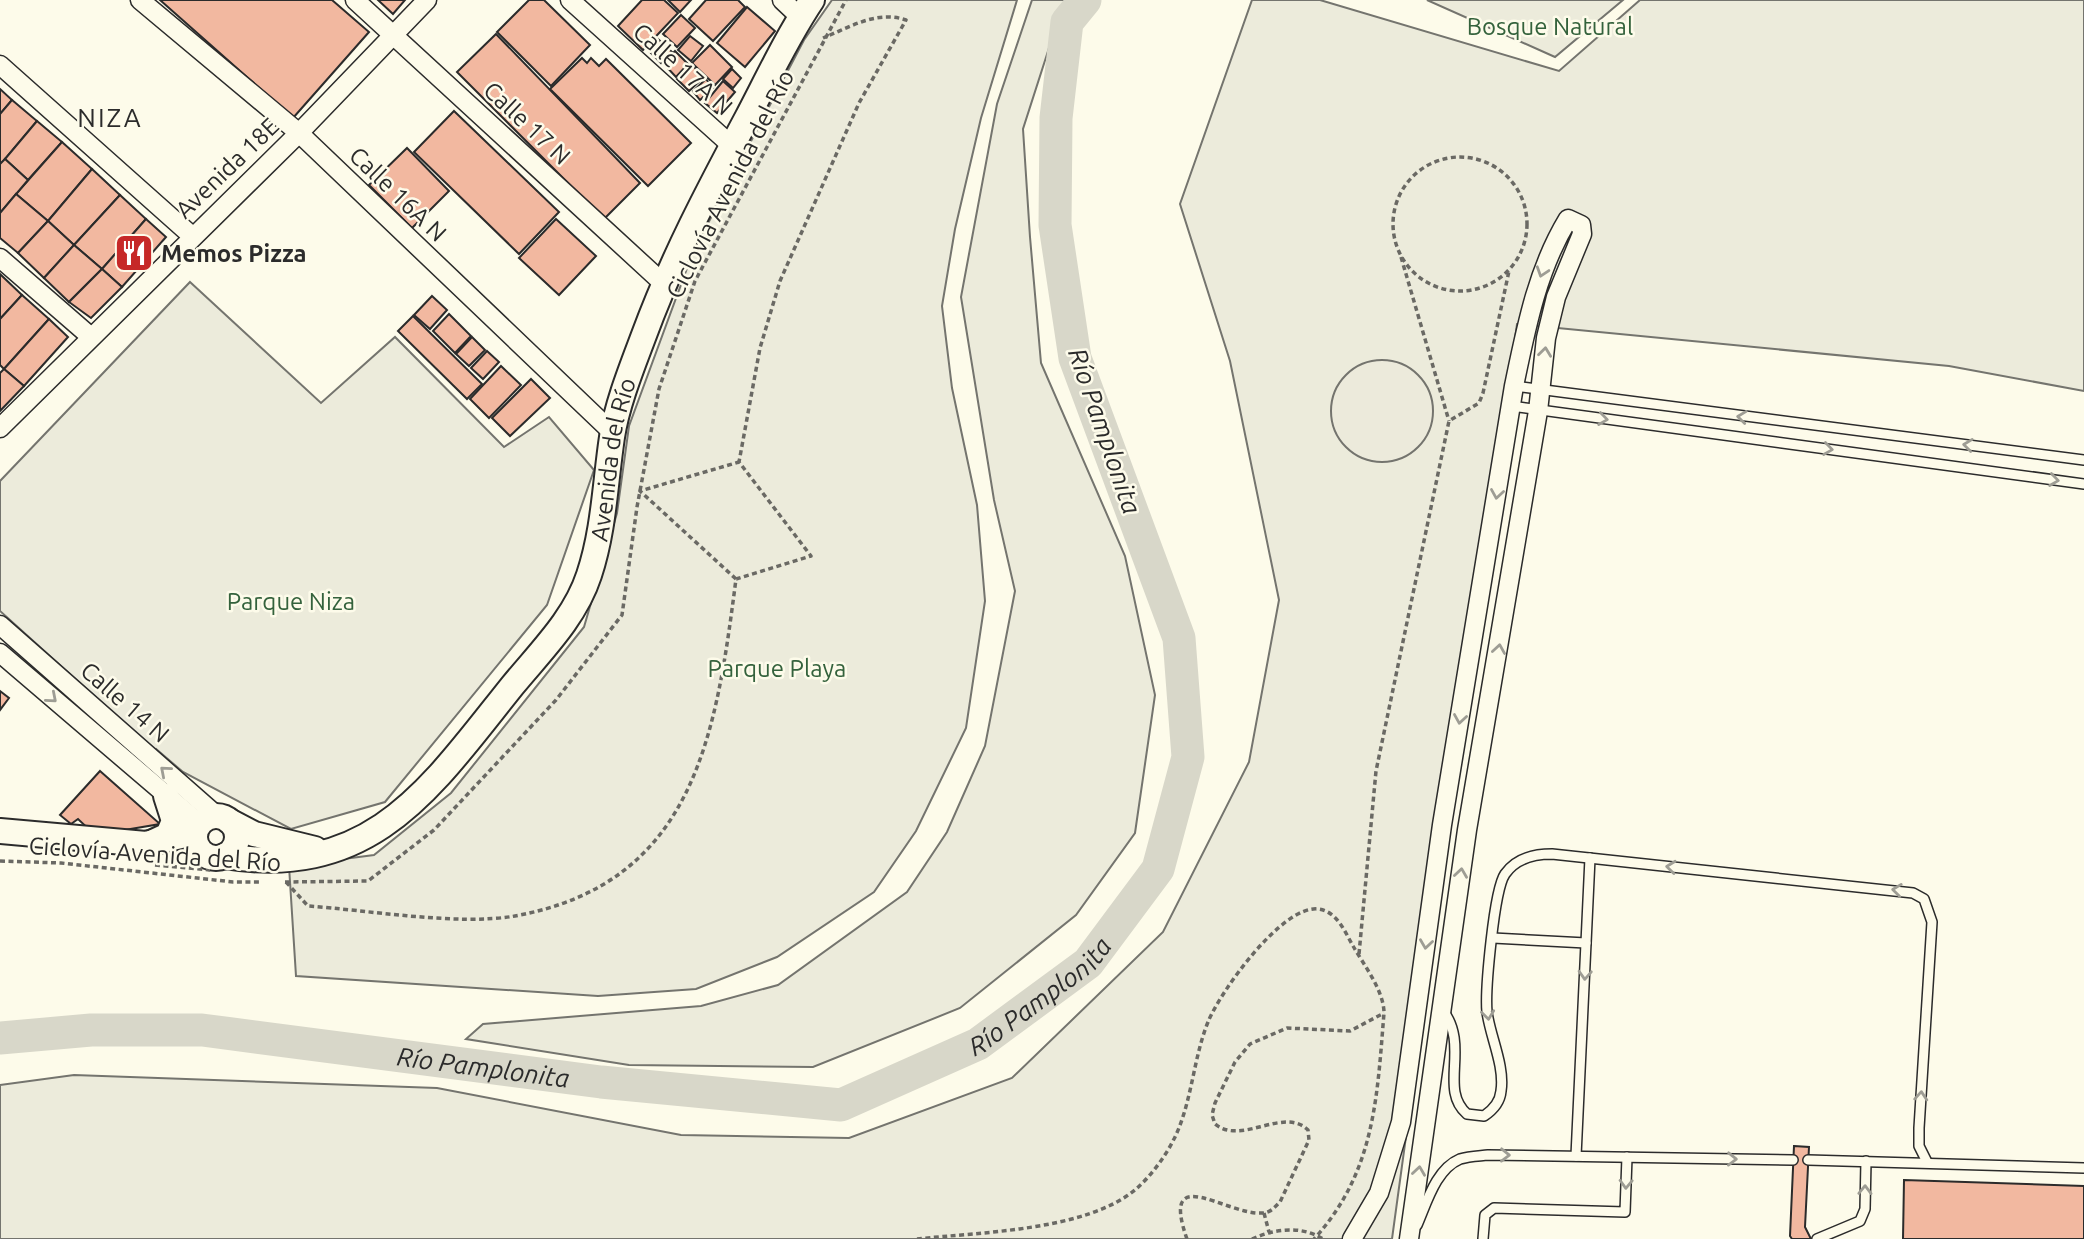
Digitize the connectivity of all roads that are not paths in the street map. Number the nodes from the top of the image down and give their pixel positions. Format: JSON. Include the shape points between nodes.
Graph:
{"nodes":[{"id":1,"x":140,"y":0,"type":"edge"},
{"id":2,"x":355,"y":0,"type":"edge"},
{"id":3,"x":427,"y":0,"type":"edge"},
{"id":4,"x":570,"y":0,"type":"edge"},
{"id":5,"x":782,"y":0,"type":"edge"},
{"id":6,"x":806,"y":9,"type":"edge"},
{"id":7,"x":394,"y":33,"type":"junction"},
{"id":8,"x":0,"y":65,"type":"edge"},
{"id":9,"x":299,"y":133,"type":"junction"},
{"id":10,"x":732,"y":146,"type":"junction"},
{"id":11,"x":192,"y":236,"type":"junction"},
{"id":12,"x":0,"y":258,"type":"edge"},
{"id":13,"x":664,"y":284,"type":"junction"},
{"id":14,"x":91,"y":337,"type":"junction"},
{"id":15,"x":1514,"y":386,"type":"junction"},
{"id":16,"x":1541,"y":390,"type":"junction"},
{"id":17,"x":1511,"y":406,"type":"junction"},
{"id":18,"x":1538,"y":411,"type":"junction"},
{"id":19,"x":0,"y":428,"type":"edge"},
{"id":20,"x":613,"y":433,"type":"junction"},
{"id":21,"x":2084,"y":460,"type":"edge"},
{"id":22,"x":2084,"y":484,"type":"edge"},
{"id":23,"x":0,"y":625,"type":"edge"},
{"id":24,"x":0,"y":653,"type":"edge"},
{"id":25,"x":1452,"y":769,"type":"junction"},
{"id":26,"x":1478,"y":777,"type":"junction"},
{"id":27,"x":166,"y":796,"type":"junction"},
{"id":28,"x":215,"y":820,"type":"junction"},
{"id":29,"x":1442,"y":825,"type":"junction"},
{"id":30,"x":1467,"y":830,"type":"junction"},
{"id":31,"x":0,"y":831,"type":"edge"},
{"id":32,"x":330,"y":850,"type":"junction"},
{"id":33,"x":144,"y":854,"type":"junction"},
{"id":34,"x":1590,"y":858,"type":"junction"},
{"id":35,"x":216,"y":860,"type":"junction"},
{"id":36,"x":1493,"y":938,"type":"junction"},
{"id":37,"x":1586,"y":943,"type":"junction"},
{"id":38,"x":1442,"y":1009,"type":"junction"},
{"id":39,"x":1576,"y":1156,"type":"junction"},
{"id":40,"x":1627,"y":1157,"type":"junction"},
{"id":41,"x":1793,"y":1160,"type":"dead end"},
{"id":42,"x":1808,"y":1160,"type":"dead end"},
{"id":43,"x":1866,"y":1161,"type":"junction"},
{"id":44,"x":1927,"y":1162,"type":"junction"},
{"id":45,"x":2084,"y":1168,"type":"edge"},
{"id":46,"x":1352,"y":1239,"type":"edge"},
{"id":47,"x":1410,"y":1239,"type":"edge"},
{"id":48,"x":1483,"y":1239,"type":"edge"},
{"id":49,"x":1818,"y":1239,"type":"edge"}],
"edges":[{"from":1,"to":9,"type":"street","name":"Calle 16A N"},
{"from":2,"to":7,"type":"street","name":"Calle 17 N"},
{"from":3,"to":7,"type":"street","name":"Avenida 18E"},
{"from":4,"to":10,"type":"street","name":"Calle 17A N"},
{"from":5,"to":6,"type":"street"},
{"from":6,"to":10,"type":"main road","name":"Avenida del Río"},
{"from":7,"to":9,"type":"street","name":"Avenida 18E"},
{"from":7,"to":13,"type":"street","name":"Calle 17 N"},
{"from":8,"to":11,"type":"street"},
{"from":9,"to":11,"type":"street","name":"Avenida 18E"},
{"from":9,"to":20,"type":"street","name":"Calle 16A N"},
{"from":10,"to":13,"type":"main road","name":"Avenida del Río"},
{"from":11,"to":14,"type":"street","name":"Avenida 18E"},
{"from":12,"to":14,"type":"street"},
{"from":13,"to":20,"type":"main road","name":"Avenida del Río"},
{"from":14,"to":19,"type":"street","name":"Avenida 18E"},
{"from":15,"to":16,"type":"lane"},
{"from":16,"to":15,"type":"street","one_way":true,"via":[[1556,297],[1582,234],[1577,220],[1568,219],[1549,249]]},
{"from":15,"to":17,"type":"street"},
{"from":16,"to":18,"type":"street"},
{"from":21,"to":16,"type":"lane","one_way":true},
{"from":17,"to":18,"type":"lane"},
{"from":17,"to":25,"type":"street","one_way":true},
{"from":18,"to":22,"type":"lane","one_way":true},
{"from":26,"to":18,"type":"street","one_way":true},
{"from":20,"to":32,"type":"main road","name":"Avenida del Río","via":[[601,533],[589,578],[573,611],[416,802],[369,835]]},
{"from":28,"to":23,"type":"street","name":"Calle 14 N","one_way":true},
{"from":24,"to":27,"type":"street","name":"Calle 14 N","one_way":true},
{"from":25,"to":26,"type":"street","via":[[1464,779]]},
{"from":25,"to":29,"type":"street"},
{"from":26,"to":30,"type":"street"},
{"from":27,"to":28,"type":"street","name":"Calle 14 N"},
{"from":27,"to":33,"type":"main road","via":[[173,814],[171,828]]},
{"from":28,"to":32,"type":"main road","via":[[278,841]]},
{"from":28,"to":33,"type":"main road"},
{"from":28,"to":35,"type":"main road","via":[[196,838]]},
{"from":28,"to":35,"type":"main road","via":[[237,837],[233,850]]},
{"from":29,"to":30,"type":"street","via":[[1446,819],[1460,818]]},
{"from":29,"to":46,"type":"street","one_way":true,"via":[[1401,1122],[1379,1193]]},
{"from":38,"to":30,"type":"street","one_way":true},
{"from":31,"to":33,"type":"main road"},
{"from":32,"to":35,"type":"main road","name":"Avenida del Río","via":[[274,861]]},
{"from":33,"to":35,"type":"main road","name":"Avenida del Río"},
{"from":34,"to":36,"type":"lane","via":[[1542,854],[1517,861],[1501,883]]},
{"from":34,"to":37,"type":"lane"},
{"from":44,"to":34,"type":"lane","one_way":true,"via":[[1919,1140],[1932,922],[1924,899],[1908,891]]},
{"from":36,"to":37,"type":"lane"},
{"from":36,"to":38,"type":"lane","one_way":true,"via":[[1487,1009],[1502,1088],[1492,1111],[1484,1116],[1467,1114],[1455,1100],[1455,1029]]},
{"from":37,"to":39,"type":"lane","one_way":true},
{"from":47,"to":38,"type":"street","one_way":true},
{"from":39,"to":40,"type":"lane"},
{"from":47,"to":39,"type":"lane","one_way":true,"via":[[1448,1165],[1488,1155]]},
{"from":40,"to":41,"type":"lane","one_way":true},
{"from":40,"to":48,"type":"lane","one_way":true,"via":[[1625,1212],[1494,1208],[1485,1215]]},
{"from":42,"to":43,"type":"lane"},
{"from":43,"to":44,"type":"lane"},
{"from":49,"to":43,"type":"lane","one_way":true,"via":[[1860,1221],[1865,1209]]},
{"from":44,"to":45,"type":"lane"}]}
